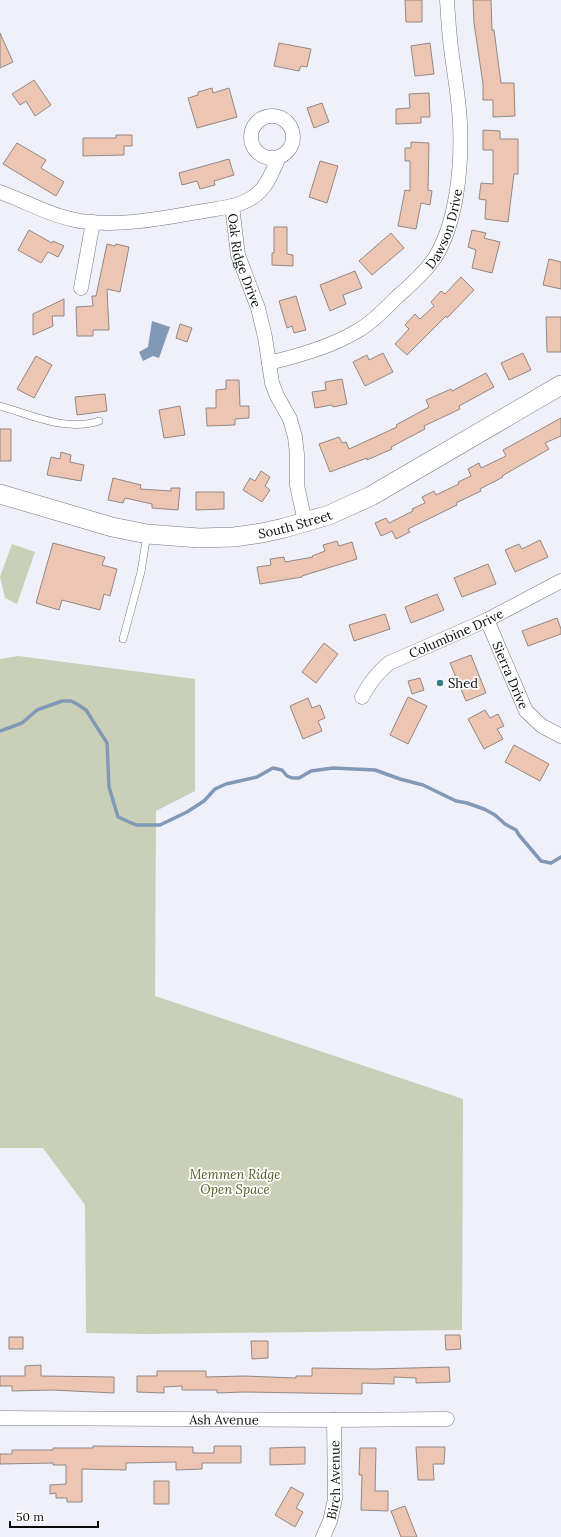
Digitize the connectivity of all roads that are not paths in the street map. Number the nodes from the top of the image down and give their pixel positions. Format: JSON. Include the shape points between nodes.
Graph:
{"nodes":[{"id":1,"x":447,"y":0,"type":"edge"},
{"id":2,"x":279,"y":157,"type":"dead end"},
{"id":3,"x":0,"y":192,"type":"edge"},
{"id":4,"x":232,"y":206,"type":"junction"},
{"id":5,"x":93,"y":222,"type":"junction"},
{"id":6,"x":81,"y":288,"type":"dead end"},
{"id":7,"x":269,"y":363,"type":"junction"},
{"id":8,"x":561,"y":385,"type":"edge"},
{"id":9,"x":0,"y":406,"type":"edge"},
{"id":10,"x":98,"y":421,"type":"dead end"},
{"id":11,"x":0,"y":494,"type":"edge"},
{"id":12,"x":305,"y":522,"type":"junction"},
{"id":13,"x":147,"y":534,"type":"junction"},
{"id":14,"x":561,"y":581,"type":"edge"},
{"id":15,"x":487,"y":620,"type":"junction"},
{"id":16,"x":123,"y":639,"type":"dead end"},
{"id":17,"x":362,"y":697,"type":"dead end"},
{"id":18,"x":561,"y":736,"type":"edge"},
{"id":19,"x":0,"y":1418,"type":"edge"},
{"id":20,"x":447,"y":1419,"type":"dead end"},
{"id":21,"x":334,"y":1420,"type":"junction"},
{"id":22,"x":322,"y":1537,"type":"edge"}],
"edges":[{"from":1,"to":7,"type":"street","name":"Dawson Drive","via":[[449,37],[459,102],[460,136],[453,206],[438,251],[419,276],[381,313],[360,329],[320,349]]},
{"from":2,"to":4,"type":"street","via":[[268,182],[262,189],[252,198]]},
{"from":3,"to":5,"type":"street","name":"Oak Ridge Drive","via":[[53,214]]},
{"from":4,"to":5,"type":"street","name":"Oak Ridge Drive","via":[[141,221]]},
{"from":4,"to":7,"type":"street","name":"Oak Ridge Drive","via":[[238,255],[258,308]]},
{"from":5,"to":6,"type":"street"},
{"from":7,"to":12,"type":"street","name":"Oak Ridge Drive","via":[[274,390],[290,419],[295,437],[297,485]]},
{"from":8,"to":12,"type":"street","name":"South Street","via":[[370,496],[329,515]]},
{"from":9,"to":10,"type":"lane","via":[[64,425],[85,425]]},
{"from":11,"to":13,"type":"street","name":"South Street","via":[[112,527]]},
{"from":12,"to":13,"type":"street","name":"South Street","via":[[234,537],[198,538]]},
{"from":13,"to":16,"type":"lane","via":[[141,572]]},
{"from":14,"to":15,"type":"street","name":"Columbine Drive"},
{"from":15,"to":17,"type":"street","name":"Columbine Drive","via":[[390,663],[376,674]]},
{"from":15,"to":18,"type":"street","name":"Sierra Drive","via":[[526,711],[542,726]]},
{"from":19,"to":21,"type":"street","name":"Ash Avenue"},
{"from":20,"to":21,"type":"street","name":"Ash Avenue"},
{"from":21,"to":22,"type":"street","name":"Birch Avenue","via":[[335,1499],[330,1521]]}]}
